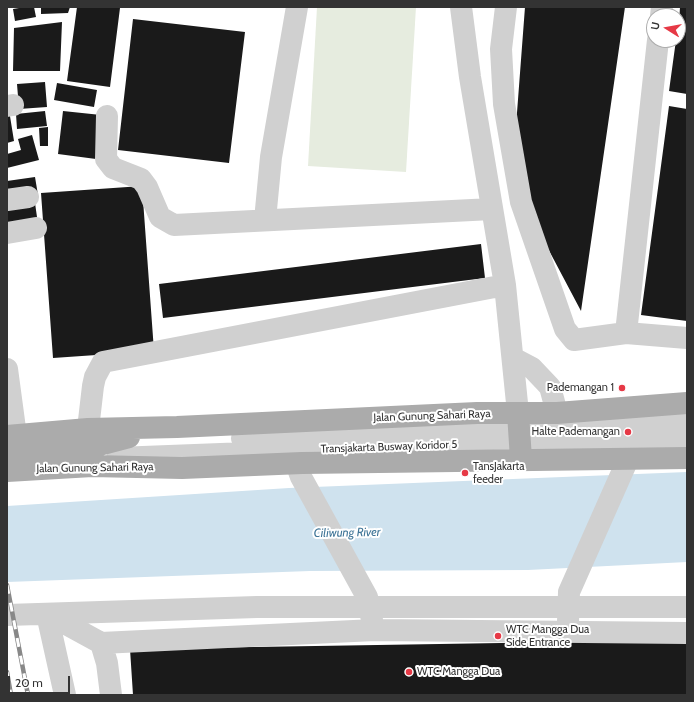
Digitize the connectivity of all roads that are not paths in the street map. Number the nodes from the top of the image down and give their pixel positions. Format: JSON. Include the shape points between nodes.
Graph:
{"nodes":[{"id":1,"x":297,"y":7,"type":"edge"},
{"id":2,"x":461,"y":7,"type":"edge"},
{"id":3,"x":506,"y":7,"type":"edge"},
{"id":4,"x":657,"y":48,"type":"edge"},
{"id":5,"x":107,"y":116,"type":"dead end"},
{"id":6,"x":28,"y":197,"type":"dead end"},
{"id":7,"x":7,"y":200,"type":"edge"},
{"id":8,"x":492,"y":209,"type":"junction"},
{"id":9,"x":265,"y":220,"type":"junction"},
{"id":10,"x":36,"y":228,"type":"dead end"},
{"id":11,"x":7,"y":233,"type":"edge"},
{"id":12,"x":505,"y":285,"type":"junction"},
{"id":13,"x":626,"y":333,"type":"junction"},
{"id":14,"x":687,"y":338,"type":"edge"},
{"id":15,"x":513,"y":358,"type":"junction"},
{"id":16,"x":7,"y":369,"type":"edge"},
{"id":17,"x":687,"y":403,"type":"edge"},
{"id":18,"x":557,"y":413,"type":"junction"},
{"id":19,"x":687,"y":419,"type":"edge"},
{"id":20,"x":519,"y":436,"type":"junction"},
{"id":21,"x":687,"y":440,"type":"edge"},
{"id":22,"x":10,"y":442,"type":"edge"},
{"id":23,"x":90,"y":448,"type":"junction"},
{"id":24,"x":687,"y":458,"type":"edge"},
{"id":25,"x":626,"y":465,"type":"junction"},
{"id":26,"x":182,"y":468,"type":"junction"},
{"id":27,"x":298,"y":470,"type":"junction"},
{"id":28,"x":7,"y":471,"type":"edge"},
{"id":29,"x":7,"y":484,"type":"edge"},
{"id":30,"x":568,"y":600,"type":"junction"},
{"id":31,"x":368,"y":602,"type":"junction"},
{"id":32,"x":687,"y":607,"type":"edge"},
{"id":33,"x":47,"y":614,"type":"junction"},
{"id":34,"x":7,"y":616,"type":"edge"},
{"id":35,"x":375,"y":630,"type":"junction"},
{"id":36,"x":568,"y":631,"type":"junction"},
{"id":37,"x":687,"y":633,"type":"edge"},
{"id":38,"x":101,"y":643,"type":"junction"},
{"id":39,"x":65,"y":695,"type":"edge"},
{"id":40,"x":111,"y":695,"type":"edge"}],
"edges":[{"from":1,"to":9,"type":"street","via":[[271,157]]},
{"from":2,"to":8,"type":"street"},
{"from":3,"to":13,"type":"street","via":[[501,49],[504,104],[521,202],[565,329],[574,340]]},
{"from":4,"to":13,"type":"street"},
{"from":5,"to":9,"type":"street","via":[[106,159],[113,168],[141,178],[160,218],[174,225]]},
{"from":6,"to":7,"type":"street"},
{"from":8,"to":9,"type":"street"},
{"from":8,"to":12,"type":"street"},
{"from":10,"to":11,"type":"street"},
{"from":12,"to":15,"type":"street"},
{"from":12,"to":23,"type":"street","via":[[104,362],[93,386]]},
{"from":13,"to":14,"type":"street"},
{"from":15,"to":18,"type":"street","via":[[532,368],[550,387]]},
{"from":15,"to":20,"type":"street"},
{"from":16,"to":22,"type":"street"},
{"from":17,"to":18,"type":"main road","name":"Jalan Gunung Sahari Raya"},
{"from":18,"to":20,"type":"main road","name":"Jalan Gunung Sahari Raya"},
{"from":19,"to":20,"type":"street","name":"Transjakarta Busway Koridor 5"},
{"from":20,"to":21,"type":"street","name":"Transjakarta Busway Koridor 5","via":[[589,445]]},
{"from":20,"to":23,"type":"street","name":"Transjakarta Busway Koridor 5","via":[[287,435]]},
{"from":20,"to":23,"type":"main road","name":"Jalan Gunung Sahari Raya","via":[[469,414],[177,428]]},
{"from":20,"to":25,"type":"main road","name":"Jalan Gunung Sahari Raya"},
{"from":20,"to":27,"type":"main road","name":"Jalan Gunung Sahari Raya"},
{"from":22,"to":23,"type":"main road","name":"Jalan Gunung Sahari Raya"},
{"from":23,"to":26,"type":"main road","name":"Jalan Gunung Sahari Raya"},
{"from":23,"to":28,"type":"main road","name":"Jalan Gunung Sahari Raya"},
{"from":24,"to":25,"type":"main road","name":"Jalan Gunung Sahari Raya"},
{"from":25,"to":30,"type":"street"},
{"from":26,"to":27,"type":"main road","name":"Jalan Gunung Sahari Raya"},
{"from":26,"to":29,"type":"main road","name":"Jalan Gunung Sahari Raya","via":[[102,479]]},
{"from":27,"to":31,"type":"street"},
{"from":30,"to":31,"type":"street"},
{"from":30,"to":32,"type":"street"},
{"from":30,"to":36,"type":"street"},
{"from":31,"to":33,"type":"street"},
{"from":31,"to":35,"type":"street"},
{"from":33,"to":34,"type":"street"},
{"from":33,"to":38,"type":"street"},
{"from":33,"to":39,"type":"street"},
{"from":35,"to":36,"type":"street"},
{"from":35,"to":38,"type":"street"},
{"from":36,"to":37,"type":"street"},
{"from":38,"to":40,"type":"street","via":[[107,663]]}]}
